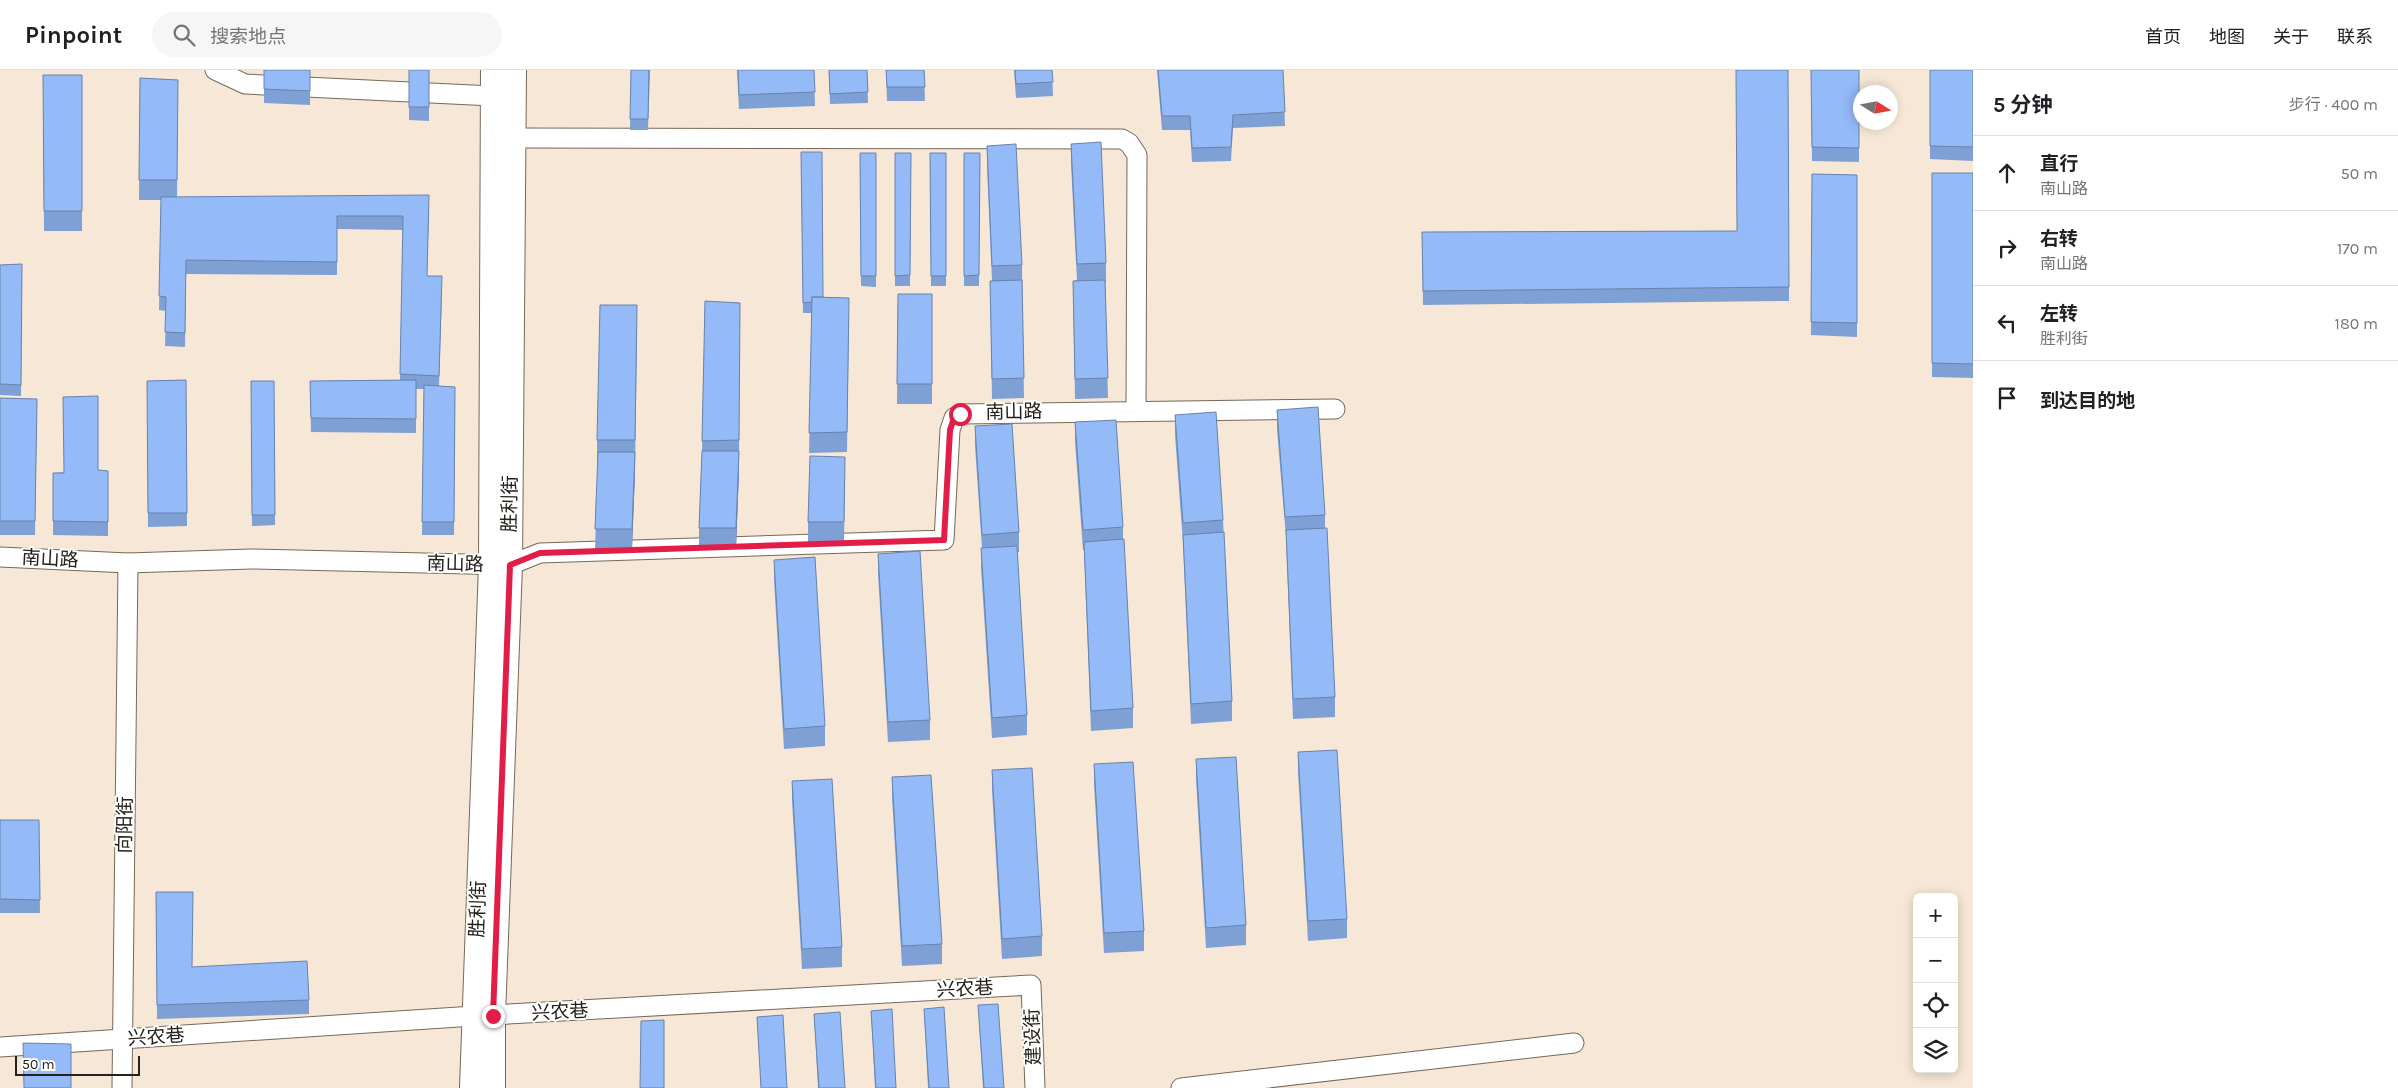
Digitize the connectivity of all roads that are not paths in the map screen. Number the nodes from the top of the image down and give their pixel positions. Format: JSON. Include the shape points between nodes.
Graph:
{"nodes":[{"id":1,"x":215,"y":70,"type":"edge"},
{"id":2,"x":493,"y":70,"type":"edge"},
{"id":3,"x":514,"y":70,"type":"edge"},
{"id":4,"x":493,"y":96,"type":"junction"},
{"id":5,"x":514,"y":138,"type":"junction"},
{"id":6,"x":1335,"y":408,"type":"dead end"},
{"id":7,"x":1136,"y":411,"type":"junction"},
{"id":8,"x":0,"y":557,"type":"edge"},
{"id":9,"x":128,"y":563,"type":"junction"},
{"id":10,"x":500,"y":565,"type":"junction"},
{"id":11,"x":1031,"y":985,"type":"joint"},
{"id":12,"x":483,"y":1016,"type":"junction"},
{"id":13,"x":122,"y":1040,"type":"junction"},
{"id":14,"x":1574,"y":1043,"type":"dead end"},
{"id":15,"x":0,"y":1047,"type":"edge"},
{"id":16,"x":122,"y":1088,"type":"edge"},
{"id":17,"x":472,"y":1088,"type":"edge"},
{"id":18,"x":493,"y":1088,"type":"edge"},
{"id":19,"x":1034,"y":1088,"type":"edge"},
{"id":20,"x":1181,"y":1088,"type":"edge"}],
"edges":[{"from":1,"to":4,"type":"street","via":[[245,84]]},
{"from":2,"to":4,"type":"main road","name":"胜利街"},
{"from":3,"to":5,"type":"main road","name":"胜利街"},
{"from":4,"to":10,"type":"main road","name":"胜利街"},
{"from":5,"to":7,"type":"street","via":[[1122,139],[1137,155]]},
{"from":5,"to":10,"type":"main road","name":"胜利街"},
{"from":6,"to":7,"type":"street","name":"南山路"},
{"from":7,"to":10,"type":"street","name":"南山路","via":[[960,414],[954,418],[950,430],[944,540],[540,553]]},
{"from":8,"to":9,"type":"street","name":"南山路"},
{"from":9,"to":10,"type":"street","name":"南山路","via":[[251,559]]},
{"from":9,"to":13,"type":"street","name":"向阳街"},
{"from":10,"to":12,"type":"main road","name":"胜利街"},
{"from":11,"to":12,"type":"street","name":"兴农巷"},
{"from":11,"to":19,"type":"street","name":"建设街"},
{"from":12,"to":13,"type":"street","name":"兴农巷"},
{"from":12,"to":17,"type":"main road","name":"胜利街"},
{"from":12,"to":18,"type":"main road","name":"胜利街"},
{"from":13,"to":15,"type":"street","name":"兴农巷"},
{"from":13,"to":16,"type":"street","name":"向阳街"},
{"from":14,"to":20,"type":"street"}]}
